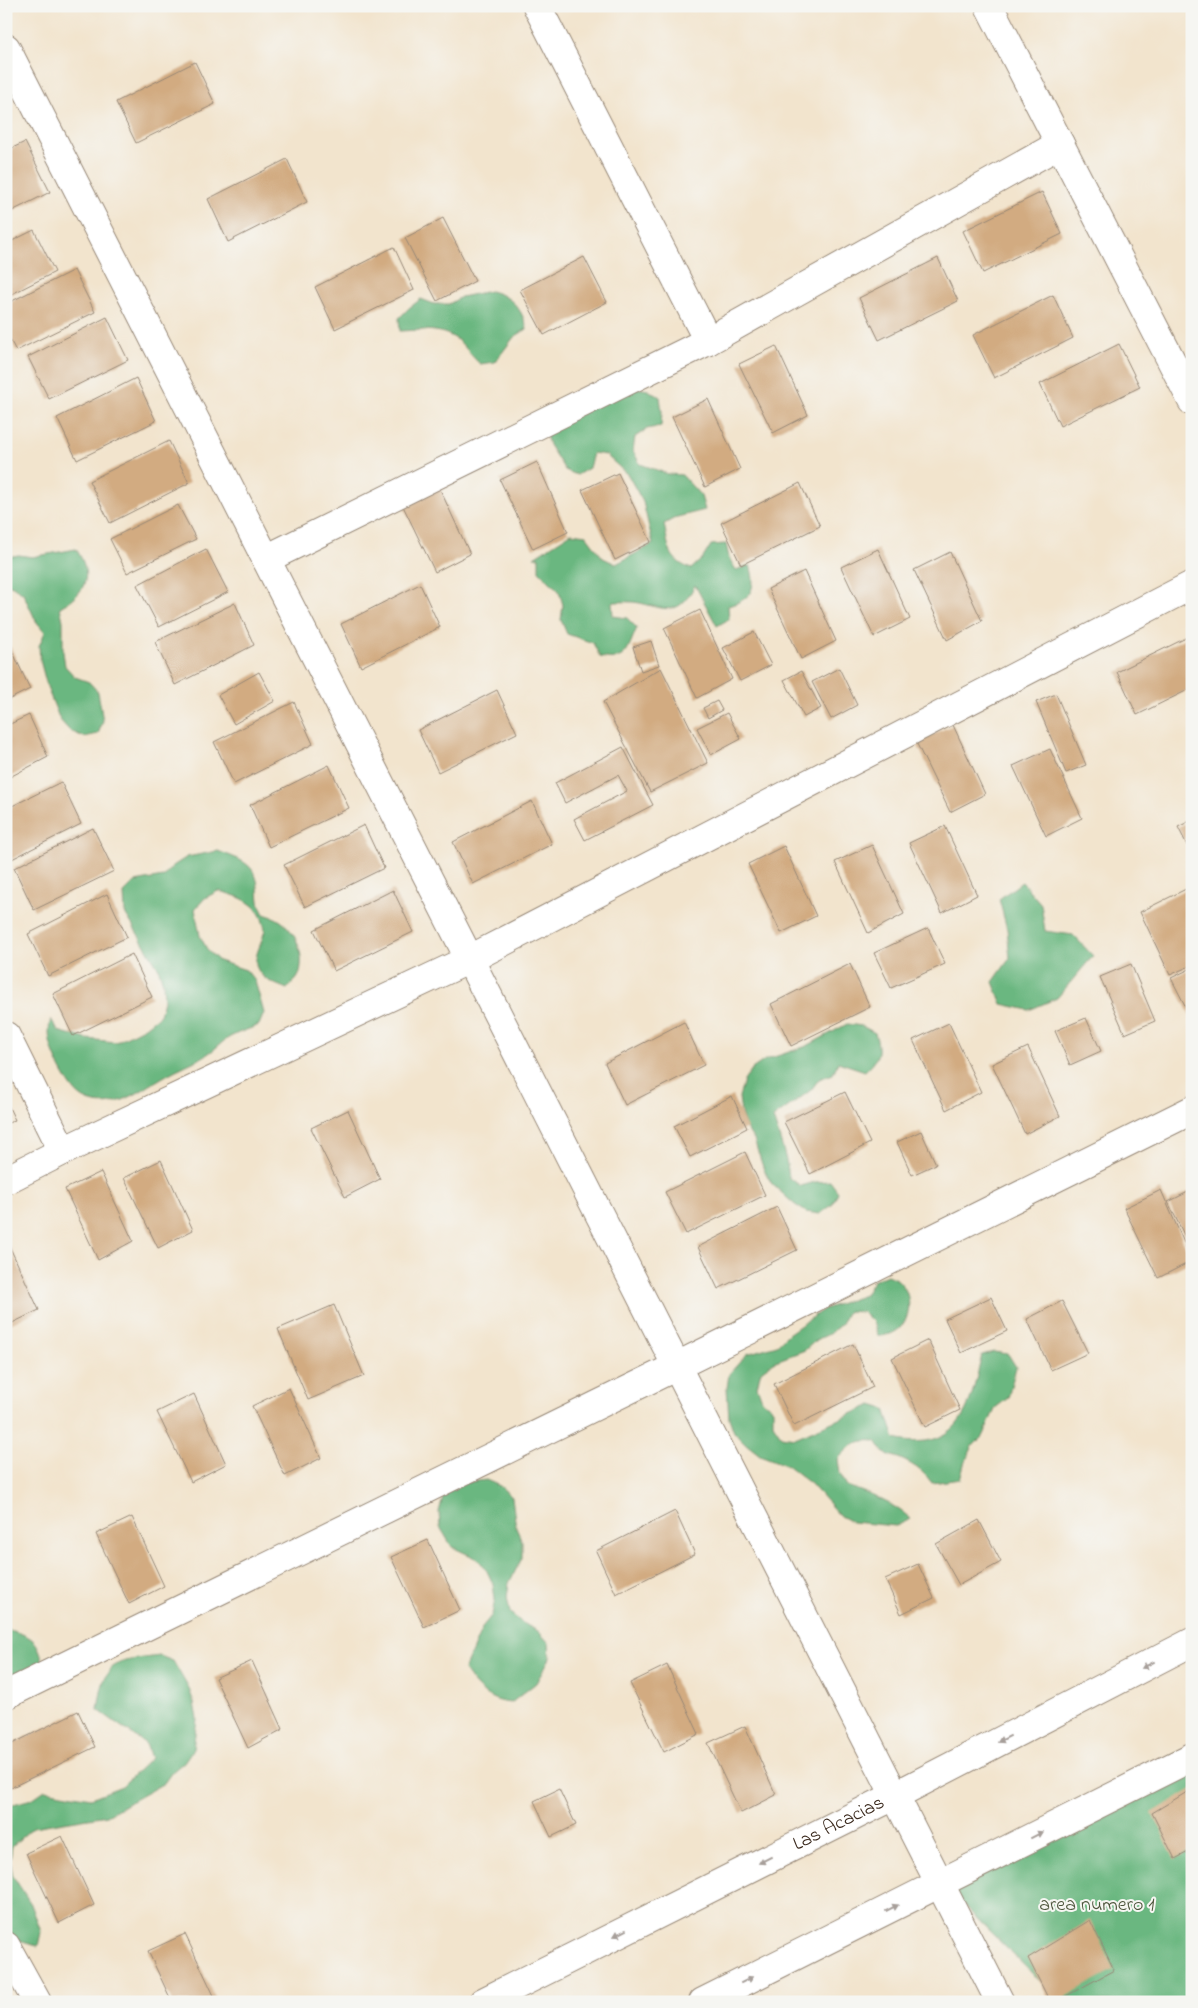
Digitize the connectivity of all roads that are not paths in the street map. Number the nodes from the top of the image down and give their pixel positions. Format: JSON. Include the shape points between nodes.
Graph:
{"nodes":[{"id":1,"x":537,"y":6,"type":"edge"},
{"id":2,"x":989,"y":6,"type":"edge"},
{"id":3,"x":6,"y":48,"type":"edge"},
{"id":4,"x":1060,"y":144,"type":"junction"},
{"id":5,"x":708,"y":341,"type":"junction"},
{"id":6,"x":1192,"y":401,"type":"edge"},
{"id":7,"x":266,"y":559,"type":"junction"},
{"id":8,"x":1192,"y":585,"type":"edge"},
{"id":9,"x":470,"y":959,"type":"junction"},
{"id":10,"x":6,"y":1036,"type":"edge"},
{"id":11,"x":1192,"y":1110,"type":"edge"},
{"id":12,"x":62,"y":1151,"type":"junction"},
{"id":13,"x":6,"y":1180,"type":"edge"},
{"id":14,"x":677,"y":1366,"type":"junction"},
{"id":15,"x":1192,"y":1642,"type":"edge"},
{"id":16,"x":6,"y":1695,"type":"edge"},
{"id":17,"x":1192,"y":1757,"type":"edge"},
{"id":18,"x":896,"y":1795,"type":"junction"},
{"id":19,"x":941,"y":1883,"type":"junction"},
{"id":20,"x":6,"y":1946,"type":"edge"},
{"id":21,"x":37,"y":2002,"type":"edge"},
{"id":22,"x":483,"y":2002,"type":"edge"},
{"id":23,"x":703,"y":2002,"type":"edge"},
{"id":24,"x":1000,"y":2002,"type":"edge"}],
"edges":[{"from":1,"to":5,"type":"street"},
{"from":2,"to":4,"type":"street"},
{"from":3,"to":7,"type":"street"},
{"from":4,"to":5,"type":"street"},
{"from":4,"to":6,"type":"street"},
{"from":5,"to":7,"type":"street"},
{"from":7,"to":9,"type":"street"},
{"from":8,"to":9,"type":"street"},
{"from":9,"to":12,"type":"street"},
{"from":9,"to":14,"type":"street"},
{"from":10,"to":12,"type":"street"},
{"from":11,"to":14,"type":"street"},
{"from":12,"to":13,"type":"street"},
{"from":14,"to":16,"type":"street"},
{"from":14,"to":18,"type":"street"},
{"from":15,"to":18,"type":"street","name":"Las Acacias","one_way":true},
{"from":19,"to":17,"type":"street","one_way":true},
{"from":18,"to":19,"type":"street"},
{"from":18,"to":22,"type":"street","name":"Las Acacias","one_way":true},
{"from":23,"to":19,"type":"street","one_way":true},
{"from":19,"to":24,"type":"street"},
{"from":20,"to":21,"type":"street"}]}
